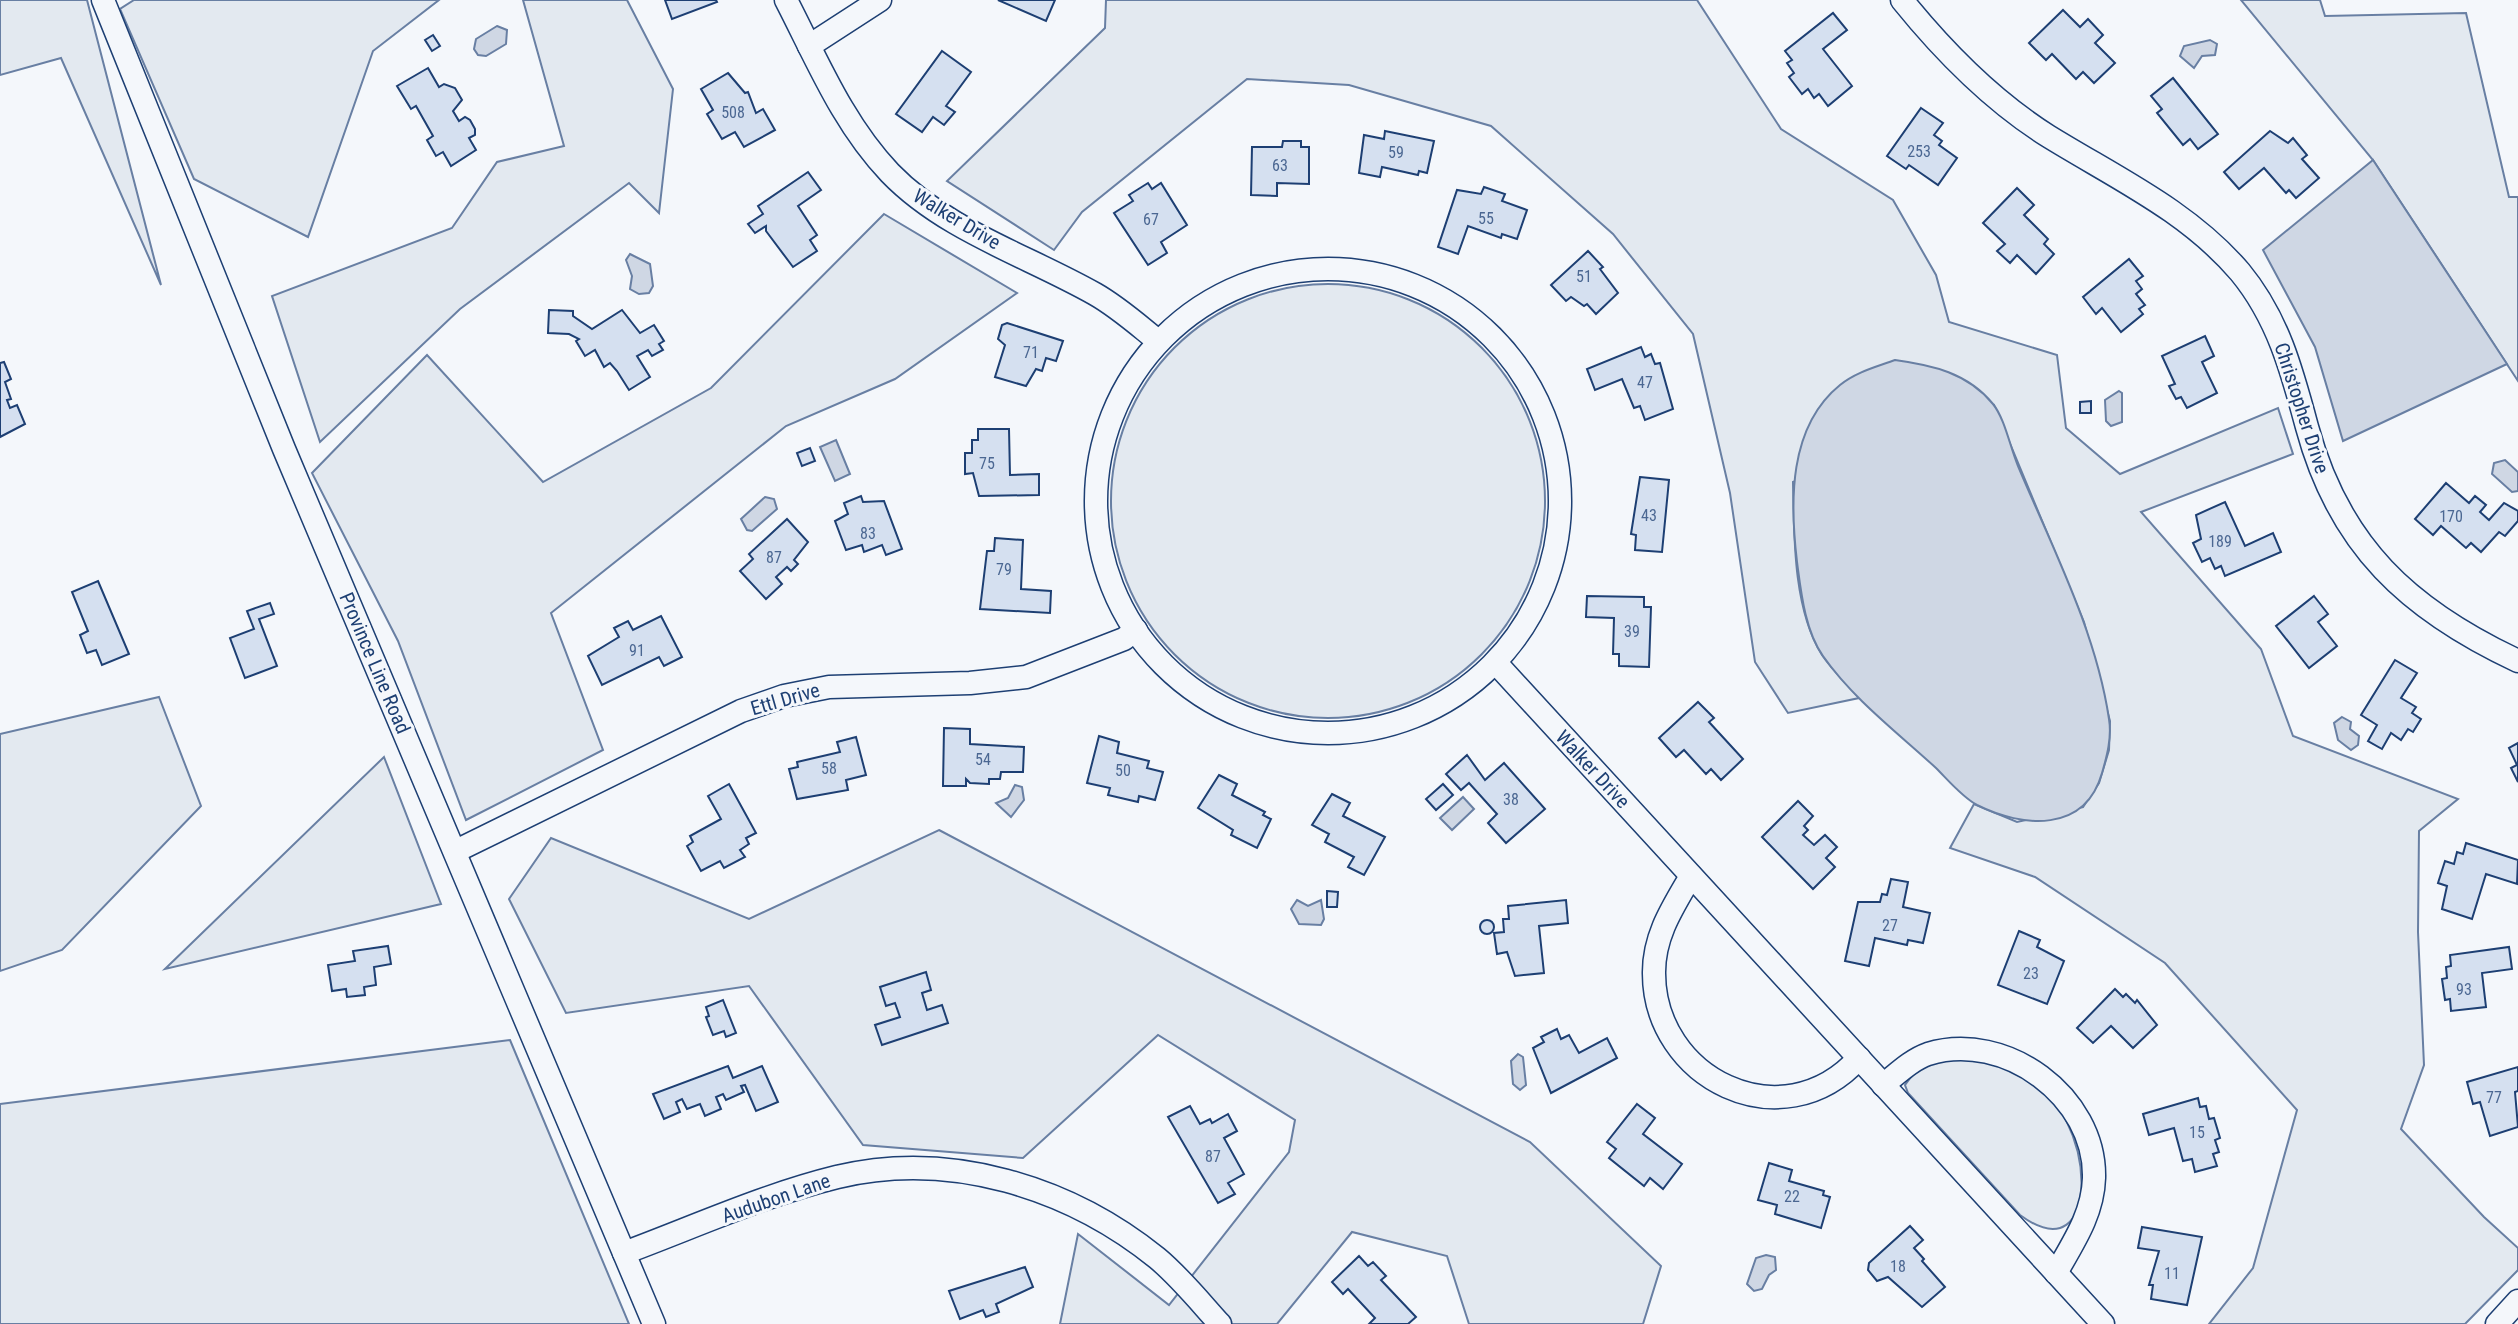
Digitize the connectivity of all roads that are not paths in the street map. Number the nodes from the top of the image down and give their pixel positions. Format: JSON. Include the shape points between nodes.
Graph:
{"nodes":[{"id":1,"x":103,"y":0,"type":"edge"},
{"id":2,"x":786,"y":0,"type":"edge"},
{"id":3,"x":880,"y":0,"type":"edge"},
{"id":4,"x":1902,"y":0,"type":"edge"},
{"id":5,"x":809,"y":46,"type":"junction"},
{"id":6,"x":1158,"y":341,"type":"junction"},
{"id":7,"x":1136,"y":630,"type":"junction"},
{"id":8,"x":2518,"y":661,"type":"edge"},
{"id":9,"x":1496,"y":663,"type":"junction"},
{"id":10,"x":456,"y":851,"type":"junction"},
{"id":11,"x":1691,"y":876,"type":"junction"},
{"id":12,"x":1859,"y":1058,"type":"junction"},
{"id":13,"x":1883,"y":1085,"type":"junction"},
{"id":14,"x":624,"y":1253,"type":"junction"},
{"id":15,"x":2056,"y":1273,"type":"junction"},
{"id":16,"x":2518,"y":1301,"type":"edge"},
{"id":17,"x":654,"y":1324,"type":"edge"},
{"id":18,"x":1220,"y":1324,"type":"edge"},
{"id":19,"x":2103,"y":1324,"type":"edge"},
{"id":20,"x":2497,"y":1324,"type":"edge"}],
"edges":[{"from":1,"to":10,"type":"street","name":"Province Line Road","via":[[284,449]]},
{"from":2,"to":5,"type":"street","name":"Walker Drive"},
{"from":3,"to":5,"type":"street"},
{"from":4,"to":8,"type":"street","name":"Christopher Drive","via":[[1956,61],[2004,104],[2186,219],[2218,247],[2265,308],[2282,342],[2318,464],[2354,535],[2407,595],[2434,616]]},
{"from":5,"to":6,"type":"street","name":"Walker Drive","via":[[864,143],[923,201],[1097,295]]},
{"from":6,"to":7,"type":"street","via":[[1115,408],[1098,470],[1098,525],[1107,571]]},
{"from":6,"to":9,"type":"street","via":[[1182,319],[1235,288],[1313,269],[1378,274],[1409,284],[1442,299],[1497,342],[1530,388],[1545,421],[1561,504],[1548,576],[1536,606]]},
{"from":7,"to":9,"type":"street","via":[[1164,664],[1220,706],[1253,720],[1313,733],[1346,733],[1413,718],[1469,687]]},
{"from":7,"to":10,"type":"street","name":"Ettl Drive","via":[[1026,677],[852,685],[784,696],[741,711]]},
{"from":9,"to":11,"type":"street","name":"Walker Drive"},
{"from":10,"to":14,"type":"street","name":"Province Line Road"},
{"from":11,"to":12,"type":"street","name":"Walker Drive"},
{"from":11,"to":12,"type":"street","via":[[1663,926],[1654,974],[1657,999],[1684,1052],[1727,1087],[1776,1100],[1820,1090]]},
{"from":12,"to":13,"type":"street","name":"Walker Drive"},
{"from":13,"to":15,"type":"street","name":"Walker Drive"},
{"from":13,"to":15,"type":"street","via":[[1914,1061],[1954,1050],[2005,1057],[2051,1084],[2084,1129],[2094,1177],[2085,1221]]},
{"from":14,"to":17,"type":"street","name":"Province Line Road"},
{"from":14,"to":18,"type":"street","name":"Audubon Lane","via":[[840,1176],[885,1170],[963,1172],[1038,1190],[1099,1217],[1160,1261]]},
{"from":15,"to":19,"type":"street","name":"Walker Drive"},
{"from":16,"to":20,"type":"street"}]}
